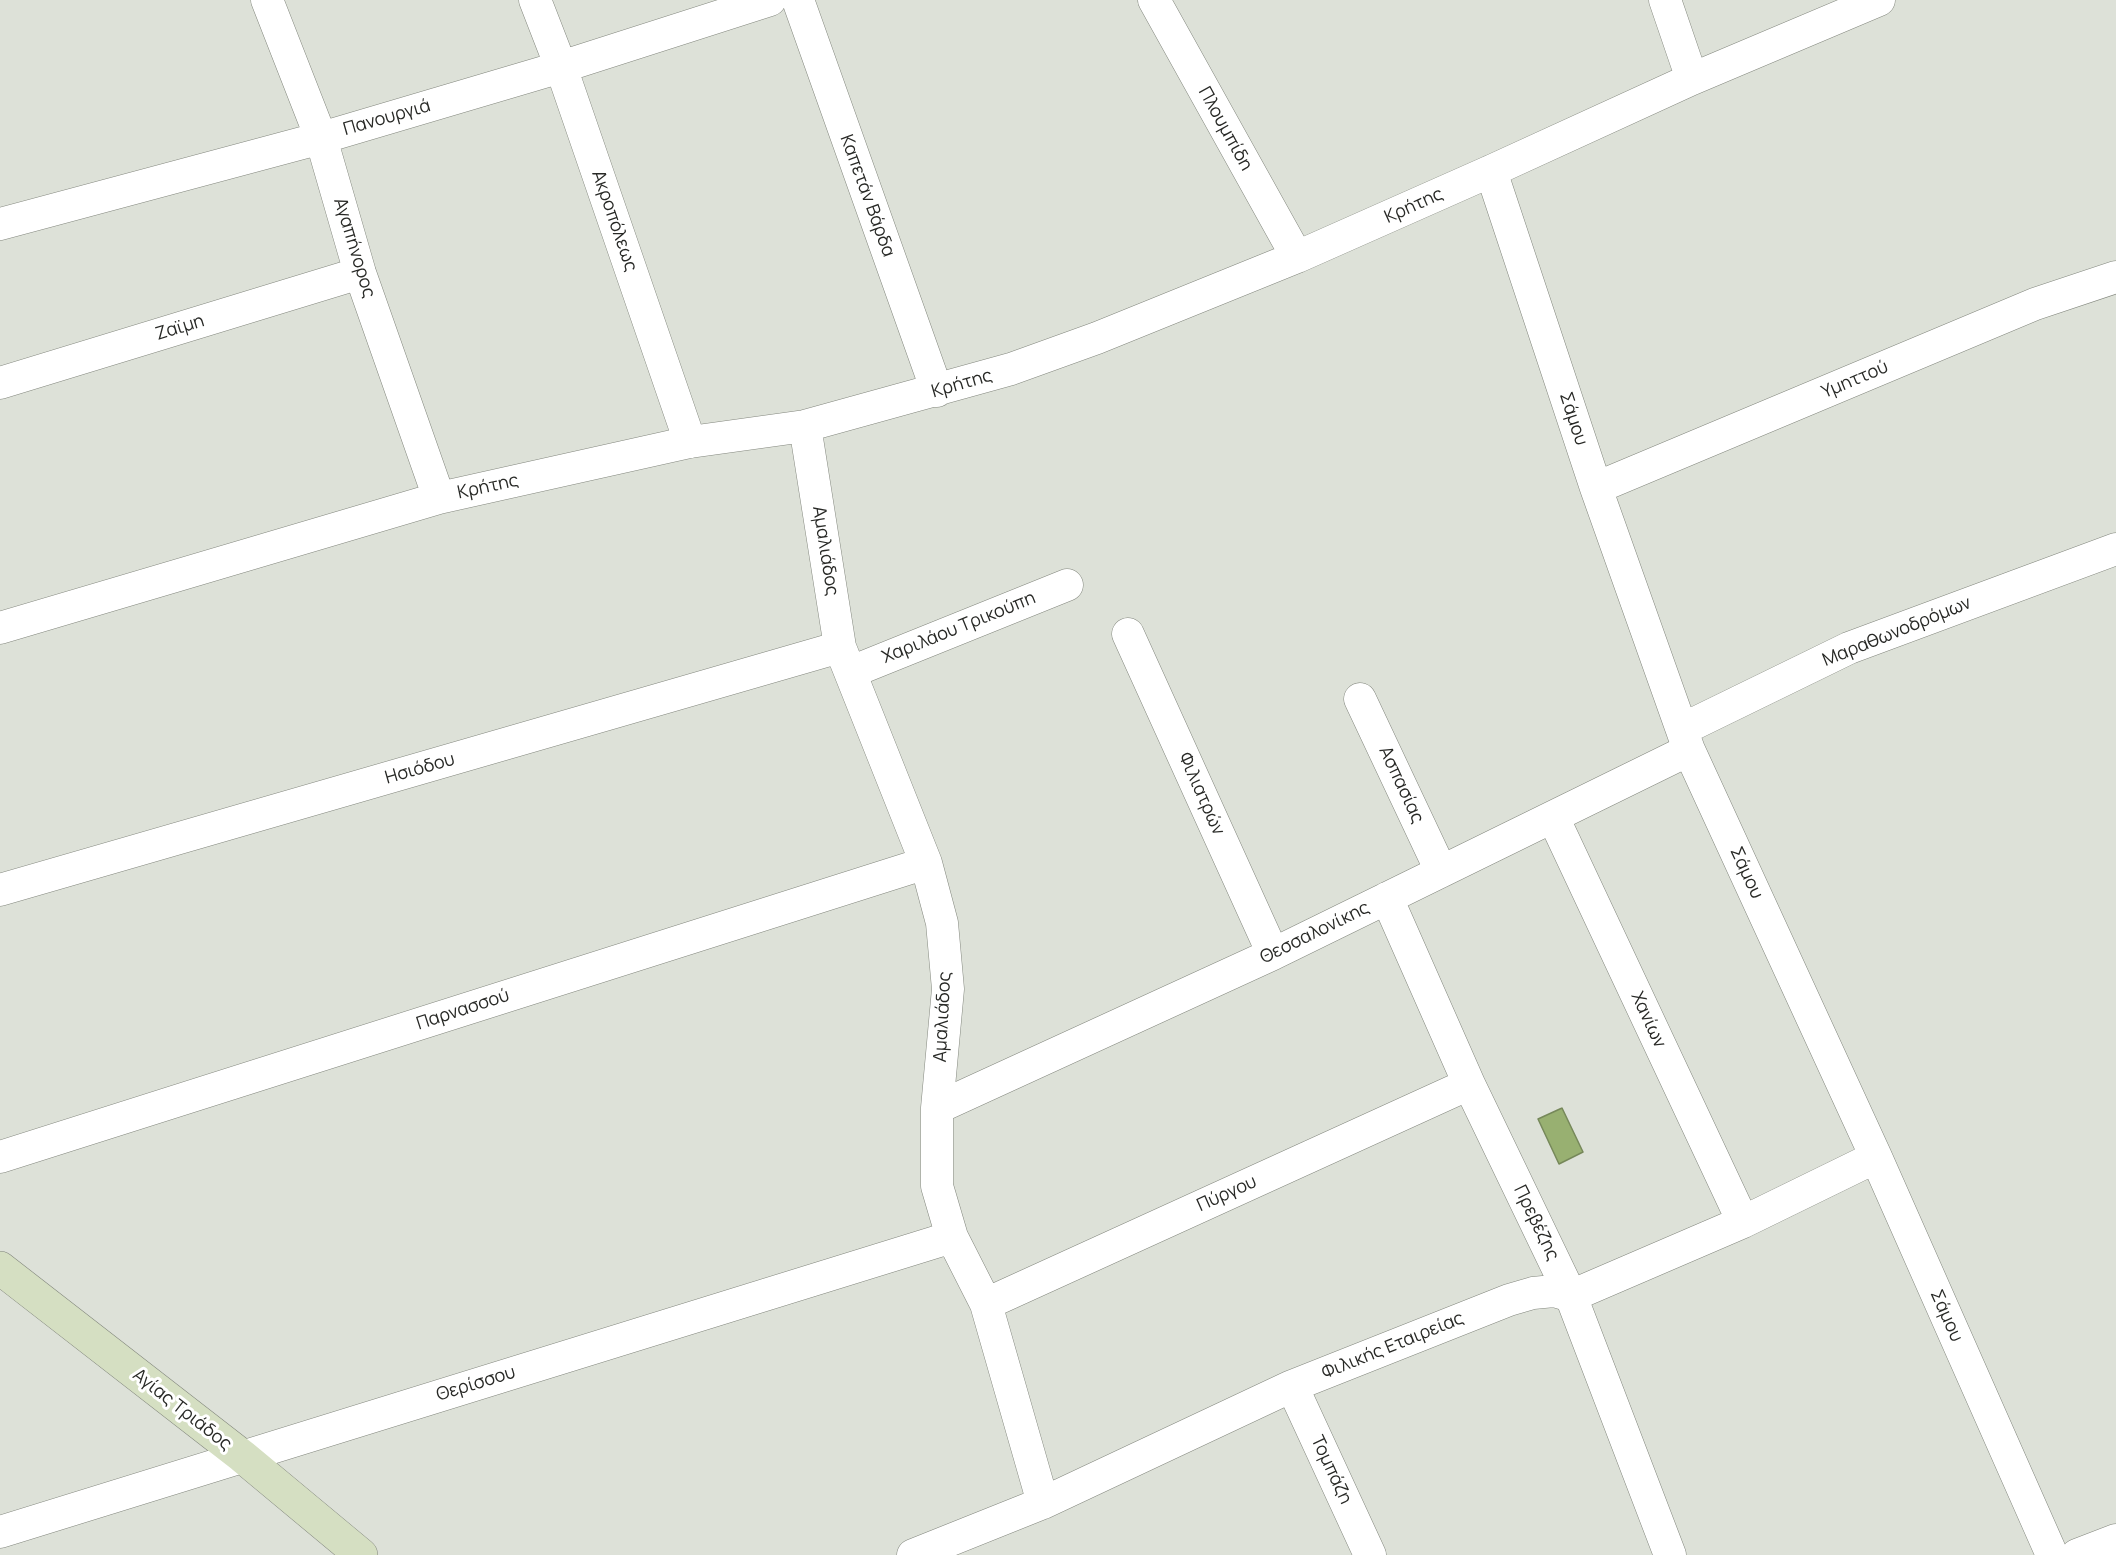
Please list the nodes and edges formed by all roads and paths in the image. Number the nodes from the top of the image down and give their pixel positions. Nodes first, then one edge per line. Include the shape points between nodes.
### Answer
1 (267, 0) edge
2 (535, 0) edge
3 (771, 0) edge
4 (798, 0) edge
5 (1154, 0) edge
6 (1665, 0) edge
7 (1879, 0) edge
8 (561, 67) junction
9 (1692, 79) junction
10 (321, 138) junction
11 (1491, 171) junction
12 (0, 224) edge
13 (1297, 257) junction
14 (360, 273) junction
15 (2116, 277) edge
16 (0, 384) edge
17 (937, 391) junction
18 (805, 426) junction
19 (690, 442) junction
20 (1596, 488) junction
21 (439, 498) junction
22 (2116, 549) edge
23 (1067, 585) dead end
24 (0, 628) edge
25 (1128, 634) dead end
26 (845, 660) junction
27 (1360, 699) dead end
28 (1686, 740) junction
29 (1553, 817) junction
30 (926, 863) junction
31 (1441, 871) junction
32 (0, 890) edge
33 (1387, 898) junction
34 (1273, 954) junction
35 (1469, 1084) junction
36 (937, 1108) junction
37 (0, 1157) edge
38 (1876, 1157) junction
39 (1743, 1222) junction
40 (952, 1236) junction
41 (0, 1268) edge
42 (1571, 1296) junction
43 (986, 1304) junction
44 (1292, 1386) junction
45 (242, 1456) junction
46 (1043, 1503) junction
47 (0, 1532) edge
48 (2116, 1540) edge
49 (361, 1555) edge
50 (914, 1555) edge
51 (1370, 1555) edge
52 (1670, 1555) edge
53 (2052, 1555) edge
54 (2077, 1555) edge

1 - 10 street, Αγαπήνορος
2 - 8 street, Ακροπόλεως
3 - 8 street, Πανουργιά
4 - 17 street, Καπετάν Βάρδα
5 - 13 street, Πλουμπίδη
6 - 9 street
7 - 9 street, Κρήτης
8 - 10 street, Πανουργιά
8 - 19 street, Ακροπόλεως
9 - 11 street, Κρήτης
10 - 12 street, Πανουργιά
10 - 14 street, Αγαπήνορος
11 - 13 street, Κρήτης
11 - 20 street, Σάμου
13 - 17 street, Κρήτης via 1097,338
14 - 16 street, Ζαϊμη
14 - 21 street, Αγαπήνορος
15 - 20 street, Υμηττού via 2035,304
17 - 18 street, Κρήτης
18 - 19 street, Κρήτης
18 - 26 street, Αμαλιάδος
19 - 21 street, Κρήτης
20 - 28 street, Σάμου
21 - 24 street, Κρήτης
22 - 28 street, Μαραθωνοδρόμων via 1849,648
23 - 26 street, Χαριλάου Τρικούπη
25 - 34 street, Φιλιατρών
26 - 30 street, Αμαλιάδος
26 - 32 street, Ησιόδου
27 - 31 street, Ασπασίας
28 - 29 street, Θεσσαλονίκης
28 - 38 street, Σάμου
29 - 31 street, Θεσσαλονίκης
29 - 39 street, Χανίων
30 - 36 street, Αμαλιάδος via 942,923 948,989
30 - 37 street, Παρνασσού
31 - 33 street, Θεσσαλονίκης
33 - 34 street, Θεσσαλονίκης
33 - 35 street, Πρεβέζης
34 - 36 street, Θεσσαλονίκης
35 - 42 street, Πρεβέζης
35 - 43 street, Πύργου
36 - 40 street, Αμαλιάδος via 937,1186
38 - 39 street
38 - 53 street, Σάμου
39 - 42 street
40 - 43 street, Αμαλιάδος
40 - 45 street, Θερίσσου
41 - 45 street, Αγίας Τριάδος
42 - 44 street, Φιλικής Εταιρείας via 1554,1291 1509,1300
42 - 52 street, Πρεβέζης
43 - 46 street, Αμαλιάδος
44 - 46 street, Φιλικής Εταιρείας
44 - 51 street, Τομπάζη
45 - 47 street, Θερίσσου
45 - 49 street, Αγίας Τριάδος
46 - 50 street, Φιλικής Εταιρείας
48 - 54 street

